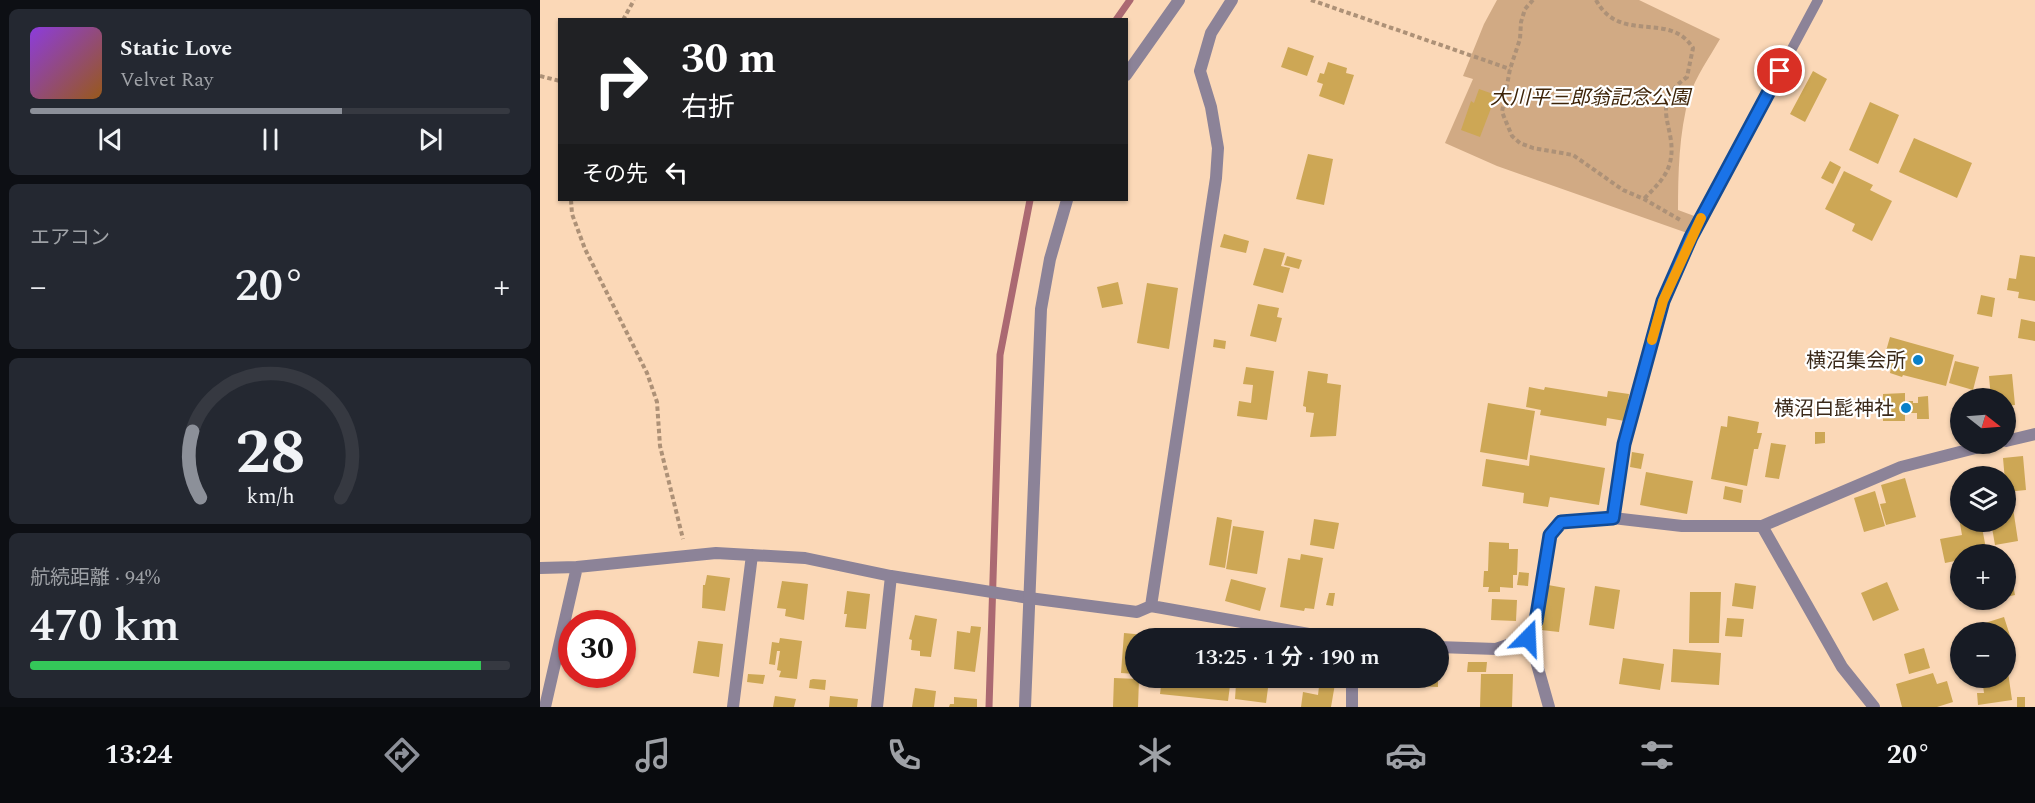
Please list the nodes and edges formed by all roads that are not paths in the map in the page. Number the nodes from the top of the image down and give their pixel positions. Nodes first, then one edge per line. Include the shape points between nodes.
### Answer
1 (1179, 0) edge
2 (1232, 0) edge
3 (1818, 0) edge
4 (1128, 72) edge
5 (1067, 201) edge
6 (2035, 434) edge
7 (2016, 439) edge
8 (1951, 454) edge
9 (1613, 518) junction
10 (1762, 526) junction
11 (752, 555) junction
12 (577, 567) junction
13 (540, 568) edge
14 (891, 576) junction
15 (1029, 598) junction
16 (1151, 606) junction
17 (1275, 628) edge
18 (1528, 638) junction
19 (1449, 647) edge
20 (1352, 688) edge
21 (545, 707) edge
22 (733, 707) edge
23 (877, 707) edge
24 (1025, 707) edge
25 (1352, 707) edge
26 (1549, 707) edge
27 (1874, 707) edge

1 - 4 street
2 - 16 street via 1211,33 1200,71 1218,148 1216,178
3 - 9 lane via 1696,228 1663,301 1624,444
5 - 15 street via 1041,309
6 - 7 street
8 - 10 street via 1900,467
9 - 10 street via 1682,526
9 - 18 street via 1561,522 1550,535 1536,621
10 - 27 street via 1842,667
11 - 12 street via 716,553
11 - 14 street via 805,558
11 - 22 street
12 - 13 street
12 - 21 street
14 - 15 street
14 - 23 street
15 - 16 street via 1137,612
15 - 24 street
16 - 17 street
18 - 19 street via 1496,649
18 - 26 street
20 - 25 street

